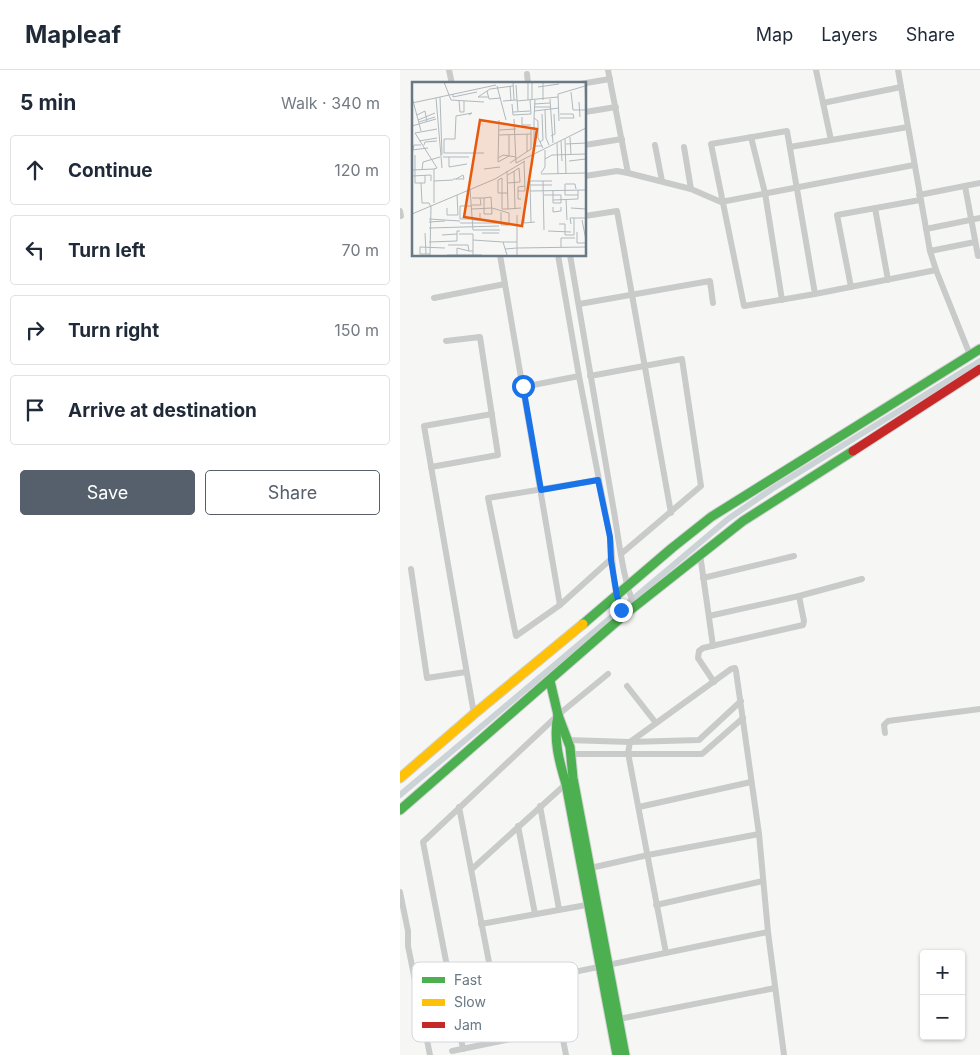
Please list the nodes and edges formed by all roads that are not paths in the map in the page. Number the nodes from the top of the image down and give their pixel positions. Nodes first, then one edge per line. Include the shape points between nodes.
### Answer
1 (608, 70) edge
2 (816, 70) edge
3 (898, 70) edge
4 (527, 74) dead end
5 (610, 79) junction
6 (528, 82) edge
7 (586, 83) edge
8 (901, 87) junction
9 (823, 103) junction
10 (616, 107) junction
11 (586, 112) edge
12 (908, 127) junction
13 (751, 137) junction
14 (622, 139) junction
15 (831, 140) junction
16 (586, 145) edge
17 (655, 145) dead end
18 (790, 147) junction
19 (684, 148) dead end
20 (914, 164) junction
21 (628, 173) junction
22 (586, 176) edge
23 (662, 181) junction
24 (980, 183) edge
25 (965, 186) junction
26 (798, 187) junction
27 (691, 190) junction
28 (765, 193) junction
29 (920, 197) junction
30 (721, 202) junction
31 (876, 208) junction
32 (586, 216) edge
33 (980, 218) edge
34 (971, 220) junction
35 (926, 228) junction
36 (976, 242) junction
37 (930, 251) junction
38 (500, 256) edge
39 (558, 256) edge
40 (570, 256) edge
41 (978, 256) dead end
42 (936, 270) junction
43 (888, 280) junction
44 (505, 284) junction
45 (851, 287) junction
46 (632, 294) junction
47 (815, 294) junction
48 (434, 298) dead end
49 (782, 300) junction
50 (713, 303) dead end
51 (579, 304) junction
52 (446, 341) dead end
53 (980, 349) edge
54 (970, 355) junction
55 (644, 366) junction
56 (980, 369) edge
57 (579, 376) junction
58 (590, 376) junction
59 (523, 386) junction
60 (492, 414) junction
61 (431, 467) junction
62 (598, 480) junction
63 (541, 490) junction
64 (671, 513) junction
65 (622, 554) junction
66 (700, 554) junction
67 (794, 556) dead end
68 (611, 560) junction
69 (410, 569) dead end
70 (703, 578) junction
71 (862, 579) dead end
72 (629, 589) junction
73 (799, 596) junction
74 (618, 598) junction
75 (635, 604) junction
76 (560, 605) junction
77 (623, 612) junction
78 (709, 616) junction
79 (713, 646) junction
80 (466, 672) junction
81 (608, 674) dead end
82 (550, 681) junction
83 (714, 682) junction
84 (627, 686) dead end
85 (740, 701) junction
86 (980, 709) edge
87 (474, 714) junction
88 (558, 715) junction
89 (743, 718) junction
90 (656, 723) junction
91 (885, 733) dead end
92 (567, 740) junction
93 (630, 742) junction
94 (628, 753) junction
95 (571, 754) junction
96 (400, 778) edge
97 (573, 778) junction
98 (751, 782) junction
99 (566, 784) junction
100 (540, 806) junction
101 (459, 807) junction
102 (639, 807) junction
103 (400, 810) edge
104 (518, 826) junction
105 (759, 834) junction
106 (647, 856) junction
107 (472, 869) junction
108 (586, 870) junction
109 (763, 881) junction
110 (400, 892) edge
111 (592, 904) junction
112 (656, 905) junction
113 (559, 909) junction
114 (535, 914) junction
115 (481, 924) junction
116 (768, 932) junction
117 (666, 953) junction
118 (447, 962) edge
119 (489, 962) edge
120 (604, 965) junction
121 (412, 966) edge
122 (578, 972) edge
123 (775, 988) junction
124 (614, 1019) junction
125 (427, 1042) edge
126 (462, 1042) edge
127 (497, 1042) edge
128 (563, 1042) edge
129 (463, 1049) junction
130 (452, 1051) dead end
131 (430, 1055) edge
132 (566, 1055) edge
133 (617, 1055) edge
134 (626, 1055) edge
135 (784, 1055) edge

1 - 5 street
2 - 9 street
3 - 8 street
4 - 6 street
5 - 7 street
5 - 10 street
8 - 9 street
8 - 12 street
9 - 15 street
10 - 11 street
10 - 14 street
12 - 15 street
12 - 20 street
13 - 18 street via 787,131
13 - 28 street
13 - 30 street via 711,144
14 - 16 street
14 - 21 street
15 - 18 street
17 - 23 street
18 - 26 street
19 - 27 street
20 - 26 street
20 - 29 street
21 - 22 street via 617,171
21 - 23 street
23 - 27 street
24 - 25 street
25 - 29 street
25 - 34 street
26 - 28 street
26 - 47 street
27 - 30 street
28 - 30 street
28 - 49 street
29 - 31 street
29 - 35 street
30 - 49 street via 744,306
31 - 43 street
31 - 45 street via 837,215
32 - 46 street via 617,211
33 - 34 street
34 - 35 street
34 - 36 street
35 - 37 street
36 - 37 street
36 - 41 street
37 - 42 street
38 - 44 street
39 - 57 street
40 - 51 street
42 - 43 street
42 - 54 street
43 - 45 street
44 - 48 street
44 - 59 street
45 - 47 street
46 - 50 street via 710,281
46 - 51 street
46 - 55 street
47 - 49 street
51 - 58 street
52 - 60 street via 480,337
53 - 54 street
54 - 72 street via 711,517
55 - 58 street
55 - 64 street
55 - 64 street via 682,359 701,486
56 - 66 street via 743,521
57 - 59 street
57 - 62 street
58 - 65 street
59 - 63 street
60 - 61 street via 498,455
60 - 61 street via 424,426
61 - 80 street
62 - 63 street
62 - 68 street via 610,537
63 - 76 street
63 - 76 street via 488,498 516,636
64 - 65 street
65 - 72 street
66 - 70 street
66 - 75 street
67 - 70 street
68 - 74 street
68 - 76 street
69 - 80 street via 427,678
70 - 78 street
71 - 73 street
72 - 74 street
72 - 75 street
73 - 78 street
73 - 79 street via 802,625
74 - 77 street
74 - 87 street
75 - 77 street
77 - 82 street
78 - 79 street
79 - 83 street via 699,651 698,658
80 - 87 street
81 - 88 street
82 - 88 street
82 - 103 street
83 - 85 street via 735,668
83 - 90 street
84 - 90 street
85 - 89 street
85 - 93 street via 699,740
86 - 91 street via 888,721 884,725
87 - 96 street
88 - 92 street
88 - 99 street via 556,750
88 - 101 street
89 - 94 street via 702,754
89 - 98 street
90 - 93 street
92 - 93 street
92 - 95 street
93 - 94 street
94 - 95 street
94 - 102 street
95 - 97 street
97 - 99 street
97 - 108 street
98 - 102 street
98 - 105 street
99 - 100 street
99 - 108 street
100 - 104 street
100 - 113 street
101 - 107 street
101 - 118 street via 423,842
102 - 106 street
104 - 107 street
104 - 114 street
105 - 106 street
105 - 109 street
106 - 108 street
106 - 112 street
107 - 115 street
108 - 111 street
109 - 112 street
109 - 116 street
110 - 121 street
111 - 113 street
111 - 120 street
112 - 117 street
113 - 114 street
114 - 115 street
115 - 119 street
116 - 117 street
116 - 123 street
117 - 120 street
120 - 122 street
120 - 124 street
123 - 124 street
123 - 135 street
124 - 133 street
124 - 134 street
125 - 131 street
126 - 129 street
127 - 129 street
128 - 132 street
129 - 130 street

